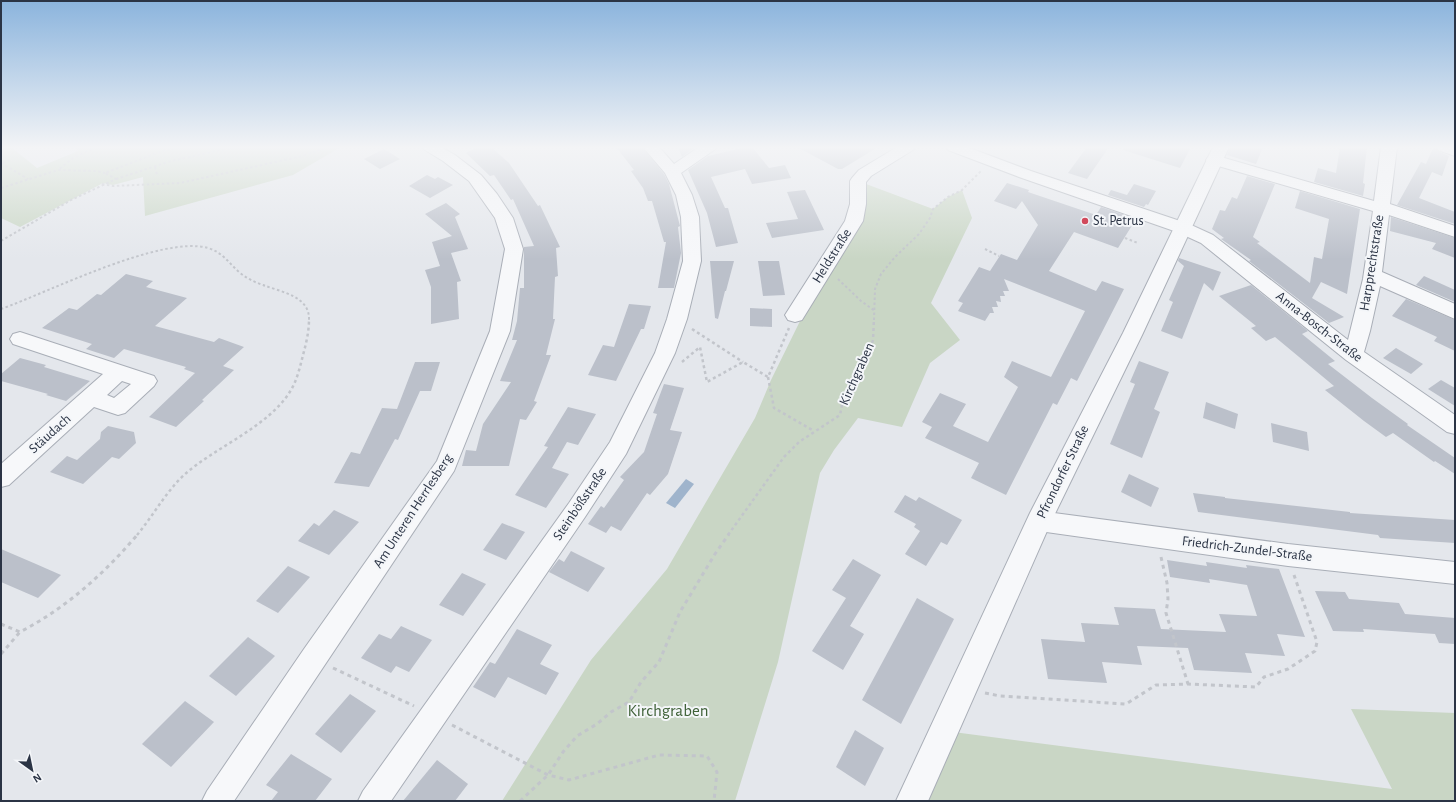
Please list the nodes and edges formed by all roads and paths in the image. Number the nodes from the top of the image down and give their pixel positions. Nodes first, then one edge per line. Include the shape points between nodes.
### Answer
1 (12, 184) edge
2 (102, 184) edge
3 (104, 184) edge
4 (148, 184) edge
5 (480, 184) edge
6 (678, 184) edge
7 (858, 184) edge
8 (969, 184) edge
9 (1055, 184) edge
10 (1203, 184) edge
11 (1311, 184) edge
12 (1383, 184) edge
13 (1, 188) edge
14 (1380, 207) junction
15 (1183, 228) junction
16 (1455, 232) edge
17 (1125, 238) dead end
18 (1, 241) edge
19 (1138, 243) dead end
20 (985, 250) dead end
21 (999, 256) dead end
22 (1372, 275) junction
23 (836, 278) dead end
24 (1, 309) edge
25 (875, 311) junction
26 (1455, 312) edge
27 (795, 315) joint
28 (677, 319) junction
29 (20, 339) dead end
30 (1354, 355) junction
31 (743, 362) junction
32 (677, 366) dead end
33 (119, 372) junction
34 (768, 377) junction
35 (90, 398) junction
36 (1455, 426) edge
37 (814, 431) junction
38 (4, 472) edge
39 (1039, 521) junction
40 (1161, 559) dead end
41 (1455, 573) edge
42 (1294, 575) dead end
43 (1, 624) edge
44 (20, 632) junction
45 (1, 654) edge
46 (313, 658) junction
47 (1188, 684) junction
48 (964, 686) junction
49 (434, 715) junction
50 (548, 775) junction
51 (217, 801) edge
52 (373, 801) edge
53 (520, 801) edge
54 (714, 801) edge
55 (912, 801) edge

1 - 13 path
2 - 18 path
3 - 4 path
5 - 46 street, Am Unteren Herrlesberg via 504,218 514,249 500,331 446,465
6 - 28 street, Steinbößstraße via 690,217 692,261
7 - 27 street, Heldstraße via 858,204 854,221
8 - 25 path, Kirchgraben via 936,206 919,234 890,262 877,282
9 - 15 street, Anna-Bosch-Straße
10 - 15 street, Pfrondorfer Straße
11 - 14 street
12 - 14 street, Harpprechtstraße
14 - 16 street
14 - 22 street, Harpprechtstraße
15 - 30 street, Anna-Bosch-Straße via 1212,242
15 - 39 street, Pfrondorfer Straße
17 - 19 path
20 - 21 path
22 - 26 street
22 - 30 street, Harpprechtstraße
23 - 25 path
24 - 44 path via 136,257 190,246 215,250 248,278 301,301 308,309 310,321 302,362 292,389 279,404 250,430 188,472 174,486 145,526 70,602 39,624
25 - 37 path, Kirchgraben via 873,340 863,367 844,400 840,415
27 - 34 path
28 - 31 path
28 - 49 street, Steinbößstraße via 665,353 618,448
29 - 33 street
30 - 36 street, Anna-Bosch-Straße
31 - 32 path via 707,382 700,347
31 - 34 path
33 - 35 street, Stäudach
33 - 35 street via 147,381 118,407
34 - 37 path via 774,408
35 - 38 street, Stäudach
37 - 50 path, Kirchgraben via 784,457 715,554 680,612 659,662 641,682 629,702 577,736
39 - 41 street, Friedrich-Zundel-Straße via 1288,555
39 - 48 street, Pfrondorfer Straße
40 - 47 path via 1167,583 1166,613
42 - 47 path, Friedrich-Zundel-Straße via 1317,642 1315,651 1288,669 1264,677 1256,687
43 - 44 path
44 - 45 path
46 - 49 path
46 - 51 street, Am Unteren Herrlesberg
47 - 48 path, Friedrich-Zundel-Straße via 1156,685 1126,704 989,695
48 - 55 street, Pfrondorfer Straße
49 - 50 path
49 - 52 street, Steinbößstraße
50 - 53 path, Kirchgraben
50 - 54 path via 569,780 659,755 707,756 717,772

